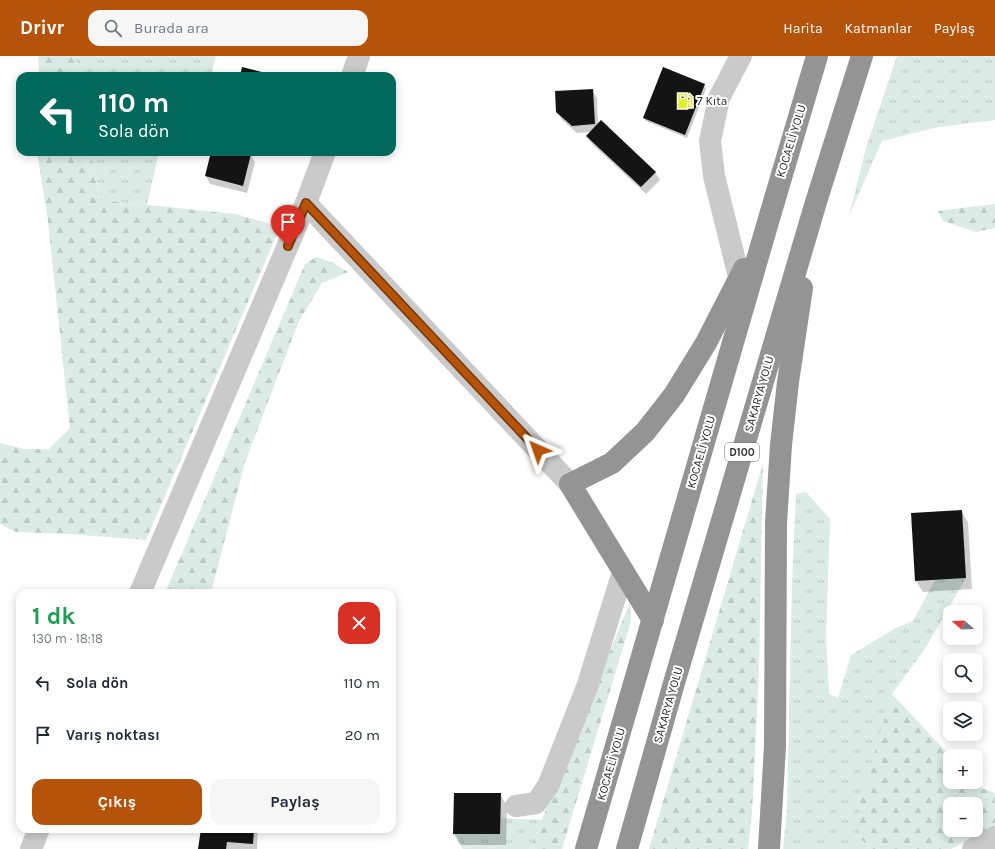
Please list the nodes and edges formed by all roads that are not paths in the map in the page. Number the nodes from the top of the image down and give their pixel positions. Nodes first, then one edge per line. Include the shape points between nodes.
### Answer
1 (359, 56) edge
2 (741, 56) edge
3 (817, 56) edge
4 (862, 56) edge
5 (353, 72) edge
6 (324, 156) edge
7 (816, 202) junction
8 (306, 203) junction
9 (768, 222) junction
10 (739, 277) junction
11 (570, 484) junction
12 (623, 572) junction
13 (142, 589) edge
14 (653, 620) junction
15 (516, 806) dead end
16 (37, 833) edge
17 (995, 837) edge
18 (30, 849) edge
19 (586, 849) edge
20 (627, 849) edge
21 (769, 849) edge
22 (973, 849) edge

1 - 5 street
2 - 10 street via 719,98 710,141 714,176
3 - 9 highway, KOCAELİ YOLU
4 - 7 highway, SAKARYA YOLU / D100
6 - 8 street
7 - 20 highway, SAKARYA YOLU / D100
7 - 21 highway via 788,382 781,452 776,523 775,746
8 - 11 street
8 - 13 street
9 - 10 highway
9 - 14 highway, KOCAELİ YOLU
10 - 11 highway via 706,343 674,395 645,432 612,463
11 - 12 highway
12 - 14 highway
12 - 15 street via 587,687 548,786 536,803
14 - 19 highway, KOCAELİ YOLU
16 - 18 street
17 - 22 street

